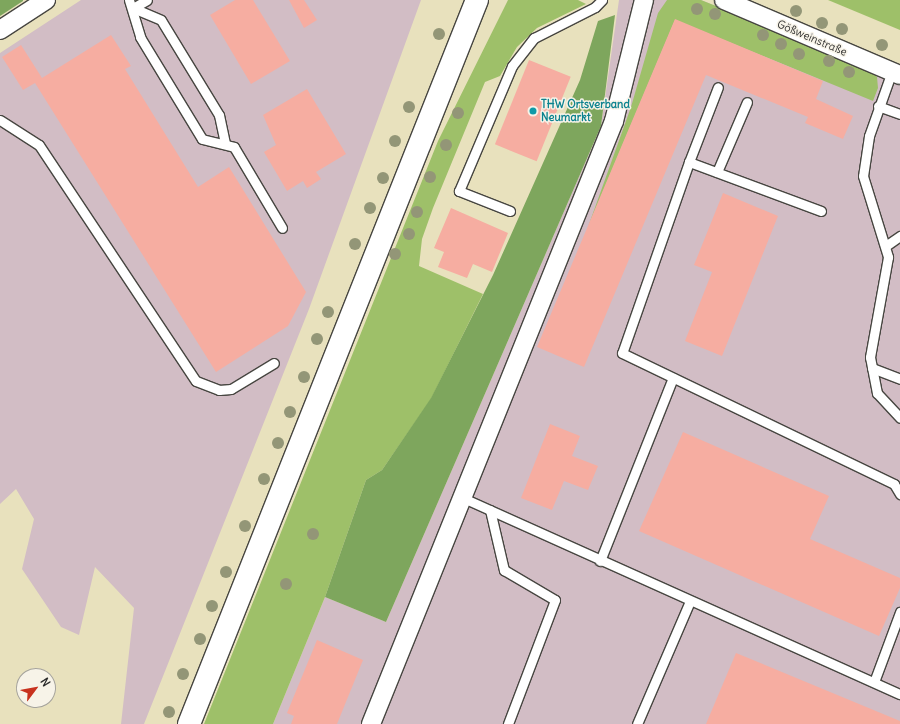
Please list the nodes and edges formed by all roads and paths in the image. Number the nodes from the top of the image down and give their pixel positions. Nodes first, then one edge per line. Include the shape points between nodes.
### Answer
1 (46, 0) edge
2 (147, 0) edge
3 (477, 0) edge
4 (490, 0) edge
5 (602, 0) edge
6 (644, 0) edge
7 (724, 0) edge
8 (131, 4) edge
9 (466, 29) junction
10 (0, 30) edge
11 (896, 73) edge
12 (718, 87) dead end
13 (747, 102) dead end
14 (878, 106) junction
15 (900, 114) edge
16 (0, 120) edge
17 (225, 143) junction
18 (689, 162) junction
19 (717, 172) junction
20 (510, 211) dead end
21 (821, 211) dead end
22 (282, 228) dead end
23 (900, 236) edge
24 (887, 245) junction
25 (274, 363) dead end
26 (872, 368) junction
27 (673, 378) junction
28 (900, 379) edge
29 (900, 418) edge
30 (900, 494) edge
31 (461, 497) junction
32 (490, 510) junction
33 (600, 561) junction
34 (690, 601) junction
35 (900, 612) edge
36 (874, 682) junction
37 (900, 694) edge
38 (189, 724) edge
39 (371, 724) edge
40 (508, 724) edge
41 (637, 724) edge

1 - 10 street
2 - 8 lane
3 - 9 main road
4 - 9 main road
5 - 20 lane via 596,8 534,38 512,66 459,191
6 - 31 street via 614,121
7 - 11 street, Gößweinstraße
8 - 17 lane via 161,20 219,115
8 - 17 lane via 140,37 202,139
9 - 38 main road
11 - 14 lane
12 - 18 lane
13 - 19 lane
14 - 15 lane
14 - 24 lane via 869,136 863,176
16 - 25 lane via 39,145 196,381 220,390 231,389
17 - 22 lane via 234,147
18 - 19 lane
18 - 27 lane via 622,353
19 - 21 lane
23 - 24 lane
24 - 26 lane via 886,278 870,357
26 - 28 lane
26 - 29 lane via 877,393
27 - 30 lane via 894,484
27 - 33 lane
31 - 32 lane
31 - 39 street
32 - 33 lane
32 - 40 lane via 504,570 555,600
33 - 34 lane
34 - 36 lane
34 - 41 lane
35 - 36 lane
36 - 37 lane

